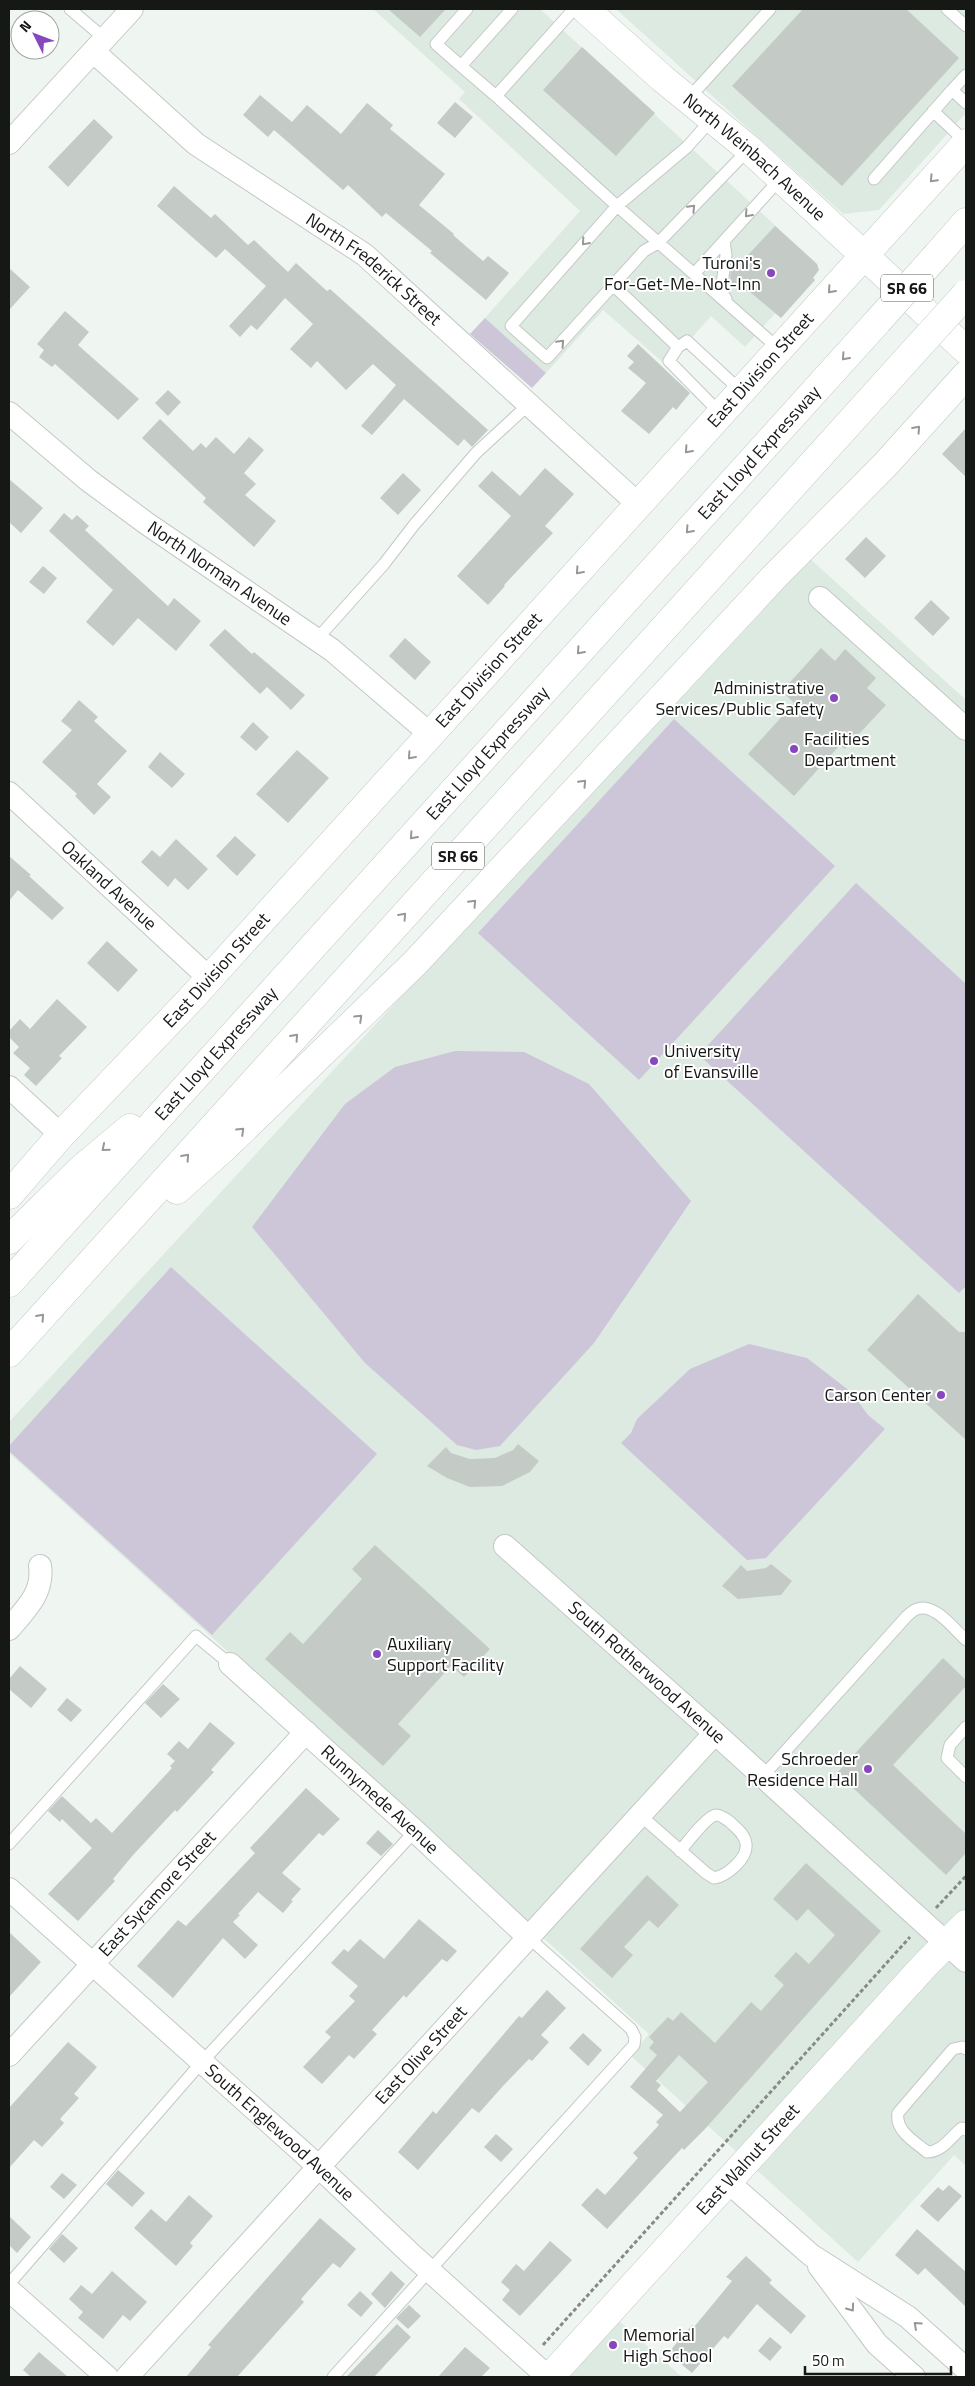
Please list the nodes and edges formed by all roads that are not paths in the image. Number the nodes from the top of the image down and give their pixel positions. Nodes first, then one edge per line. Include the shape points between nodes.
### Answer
1 (70, 9) edge
2 (132, 9) edge
3 (467, 9) edge
4 (512, 9) edge
5 (574, 9) edge
6 (586, 9) edge
7 (770, 9) edge
8 (947, 9) edge
9 (966, 26) edge
10 (99, 45) junction
11 (461, 66) junction
12 (966, 75) edge
13 (952, 90) junction
14 (496, 96) junction
15 (688, 99) junction
16 (966, 103) edge
17 (933, 112) junction
18 (711, 120) junction
19 (9, 143) edge
20 (966, 143) edge
21 (749, 149) junction
22 (781, 178) junction
23 (874, 179) dead end
24 (617, 206) junction
25 (966, 222) edge
26 (724, 241) junction
27 (658, 243) junction
28 (864, 254) junction
29 (694, 274) junction
30 (613, 285) junction
31 (966, 294) edge
32 (729, 304) junction
33 (678, 347) junction
34 (779, 348) junction
35 (966, 350) edge
36 (966, 375) edge
37 (741, 390) junction
38 (528, 405) junction
39 (9, 413) edge
40 (721, 414) junction
41 (639, 505) junction
42 (820, 598) dead end
43 (317, 638) junction
44 (966, 729) edge
45 (430, 734) junction
46 (9, 793) edge
47 (209, 978) junction
48 (210, 1061) junction
49 (9, 1087) edge
50 (61, 1135) junction
51 (9, 1195) edge
52 (9, 1240) edge
53 (9, 1283) edge
54 (63, 1293) junction
55 (9, 1353) edge
56 (505, 1546) dead end
57 (40, 1566) dead end
58 (9, 1629) edge
59 (966, 1640) edge
60 (230, 1664) joint
61 (966, 1727) edge
62 (306, 1732) junction
63 (715, 1732) junction
64 (763, 1776) junction
65 (966, 1777) edge
66 (640, 1815) junction
67 (415, 1831) junction
68 (9, 1844) edge
69 (680, 1851) junction
70 (9, 1889) edge
71 (966, 1913) edge
72 (966, 1924) edge
73 (528, 1937) junction
74 (945, 1943) junction
75 (966, 1962) edge
76 (92, 1965) junction
77 (966, 2050) edge
78 (9, 2055) edge
79 (201, 2063) junction
80 (966, 2130) edge
81 (320, 2167) junction
82 (728, 2182) junction
83 (812, 2255) junction
84 (431, 2272) junction
85 (9, 2284) edge
86 (9, 2290) edge
87 (966, 2369) edge
88 (107, 2377) edge
89 (127, 2377) edge
90 (333, 2377) edge
91 (549, 2377) edge
92 (914, 2377) edge

1 - 10 lane
2 - 10 street
3 - 11 lane via 436,44
4 - 11 lane
5 - 14 lane
6 - 15 main road, North Weinbach Avenue
7 - 15 lane
8 - 9 lane
10 - 19 street
10 - 38 street, North Frederick Street via 196,144 365,255
11 - 14 lane
12 - 13 lane
13 - 16 lane
13 - 17 lane
14 - 24 lane
15 - 18 main road, North Weinbach Avenue
17 - 20 lane
17 - 23 lane
18 - 21 main road, North Weinbach Avenue
18 - 24 lane via 688,147
20 -> 28 main road, East Division Street
21 - 22 main road, North Weinbach Avenue
27 -> 21 lane
22 -> 26 lane
22 - 28 main road, North Weinbach Avenue
24 - 27 lane
24 -> 30 lane via 511,326 547,358
25 -> 48 main road, East Lloyd Expressway / SR 66, bridge
26 - 29 lane
26 - 32 lane via 726,255 721,291
27 - 29 lane
27 - 30 lane via 644,251
28 -> 34 main road, East Division Street
28 - 35 main road, North Weinbach Avenue
29 - 32 lane
30 - 33 lane
54 -> 31 main road, SR 66, bridge
32 - 34 lane
33 - 37 lane via 687,342
33 - 40 lane via 669,360
34 - 37 main road, East Division Street
54 -> 36 main road via 227,1145 415,963
37 - 40 main road, East Division Street
38 - 41 street, North Frederick Street
38 - 43 lane via 476,453 384,564
39 - 43 street, North Norman Avenue via 88,480 146,523
40 -> 41 main road, East Division Street
41 -> 45 main road, East Division Street
42 - 44 street
43 - 45 street, North Norman Avenue
45 -> 47 main road, East Division Street
46 - 47 street, Oakland Avenue
47 - 50 main road, East Division Street
48 -> 52 main road via 81,1169
48 - 53 main road, East Lloyd Expressway / SR 66
49 - 50 street
50 - 51 main road, East Division Street
55 -> 54 main road, SR 66
56 - 63 street, South Rotherwood Avenue
57 - 58 street via 39,1589 31,1604
59 - 64 lane via 934,1612 916,1609
60 - 62 street, Runnymede Avenue
60 - 68 lane via 196,1636
61 - 65 lane via 950,1745 948,1758
62 - 67 street, Runnymede Avenue
62 - 76 street, East Sycamore Street
63 - 64 street, South Rotherwood Avenue
63 - 66 street, East Olive Street
64 - 74 street, South Rotherwood Avenue
66 - 69 lane
66 - 73 street, East Olive Street
67 - 73 street, Runnymede Avenue
67 - 79 lane
69 - 69 lane via 714,1878 727,1873 745,1853 746,1845 740,1832 716,1815
70 - 76 street, South Englewood Avenue
71 - 74 main road, East Walnut Street
72 - 74 main road, East Walnut Street
73 - 81 street, East Olive Street
73 - 84 lane via 631,2029 634,2045
74 - 75 street, South Rotherwood Avenue
74 - 82 main road, East Walnut Street
76 - 78 street, East Sycamore Street
76 - 79 street, South Englewood Avenue
77 - 80 lane via 962,2047 953,2049 898,2113 897,2121 900,2129 927,2152 941,2148 962,2128
79 - 81 street, South Englewood Avenue
79 - 85 lane
81 - 84 street, South Englewood Avenue
81 - 89 street, East Olive Street
82 - 83 street
82 - 91 main road, East Walnut Street
87 -> 83 street via 908,2317
83 -> 92 street via 877,2344
84 - 90 lane
84 - 91 street, South Englewood Avenue
86 - 88 street

